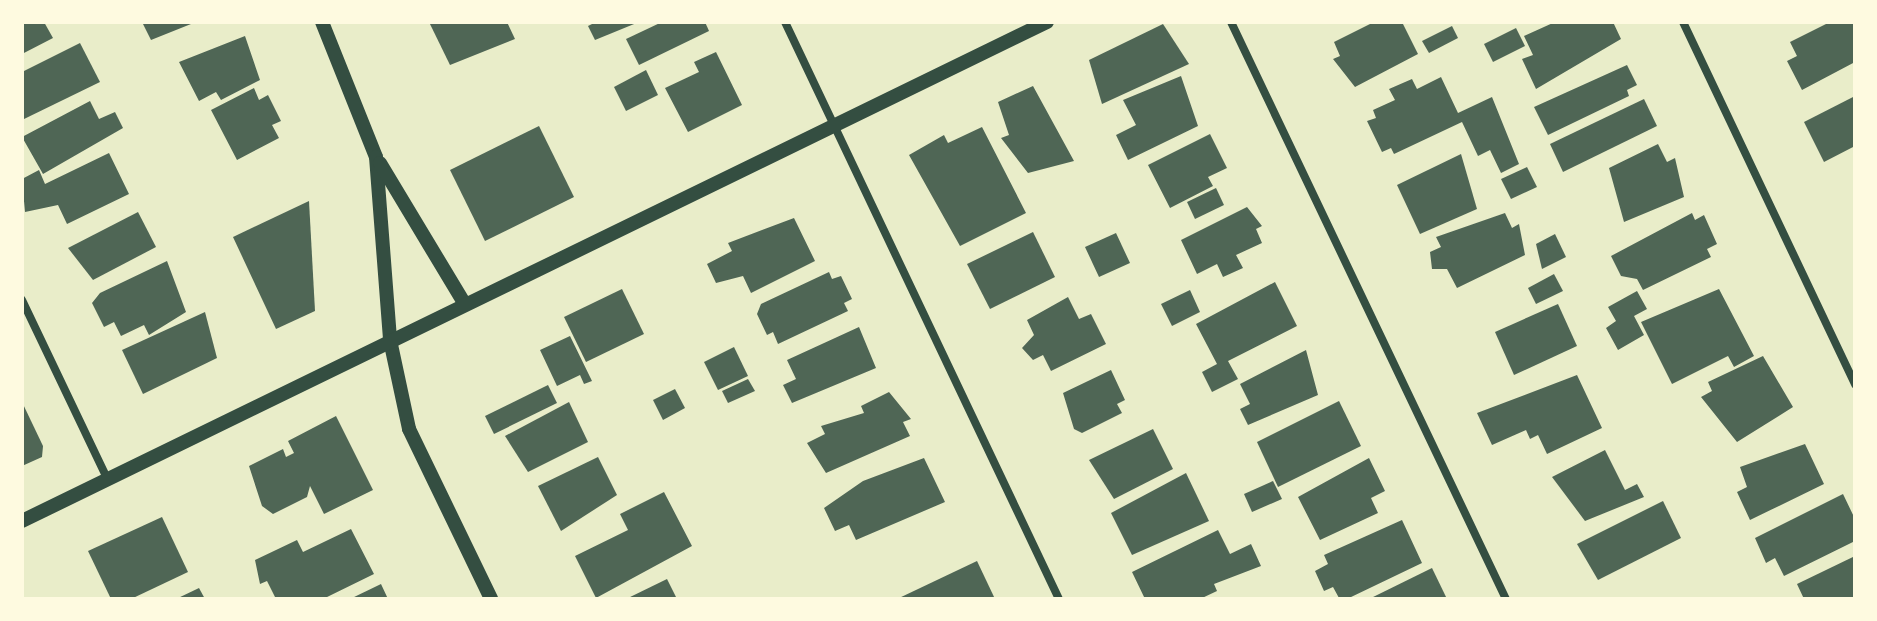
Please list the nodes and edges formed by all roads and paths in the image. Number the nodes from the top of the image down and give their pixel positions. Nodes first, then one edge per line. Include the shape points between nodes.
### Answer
1 (322, 22) edge
2 (785, 22) edge
3 (1047, 22) edge
4 (1231, 22) edge
5 (1683, 22) edge
6 (836, 126) junction
7 (376, 157) junction
8 (22, 300) edge
9 (464, 303) junction
10 (390, 340) junction
11 (1855, 385) edge
12 (107, 478) junction
13 (22, 521) edge
14 (491, 599) edge
15 (1059, 599) edge
16 (1506, 599) edge

1 - 7 street
2 - 6 street
3 - 6 street
4 - 16 street
5 - 11 street
6 - 9 street
6 - 15 street
7 - 9 street
7 - 10 street
8 - 12 street
9 - 10 street
10 - 12 street
10 - 14 street via 409,429
12 - 13 street

